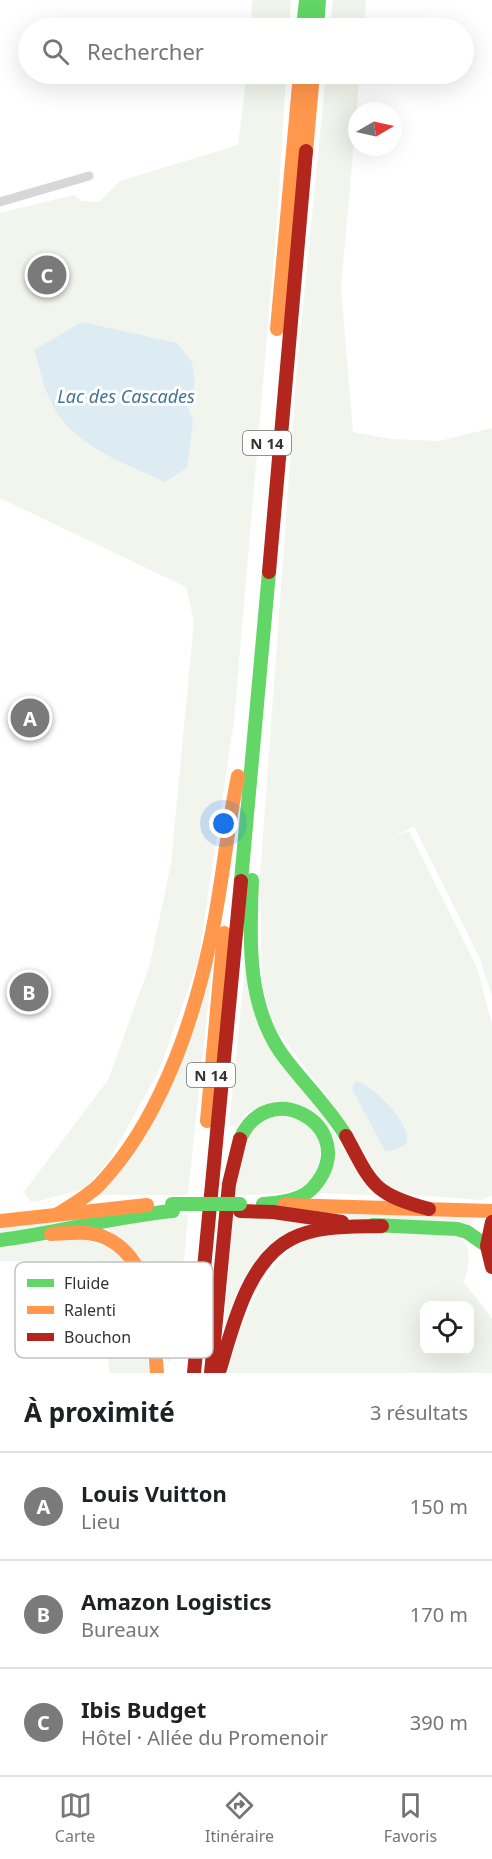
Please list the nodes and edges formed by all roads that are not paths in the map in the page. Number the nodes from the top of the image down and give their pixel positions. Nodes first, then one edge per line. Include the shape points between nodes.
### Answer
1 (306, 0) edge
2 (319, 0) edge
3 (304, 18) edge
4 (318, 18) edge
5 (299, 84) edge
6 (312, 84) edge
7 (89, 176) dead end
8 (0, 202) edge
9 (238, 776) junction
10 (249, 785) junction
11 (263, 1204) junction
12 (172, 1208) junction
13 (240, 1208) junction
14 (429, 1209) junction
15 (492, 1211) edge
16 (58, 1214) junction
17 (0, 1221) edge
18 (492, 1222) edge
19 (382, 1226) junction
20 (51, 1234) junction
21 (0, 1240) edge
22 (487, 1246) junction
23 (133, 1262) edge
24 (193, 1262) edge
25 (204, 1262) edge
26 (492, 1267) edge
27 (213, 1353) edge
28 (155, 1358) edge
29 (184, 1358) edge
30 (195, 1358) edge
31 (212, 1358) edge
32 (157, 1373) edge
33 (183, 1373) edge
34 (194, 1373) edge
35 (211, 1373) edge
36 (219, 1373) edge

1 - 3 main road
2 - 4 main road
5 - 9 main road, N 14
6 - 10 main road, N 14
7 - 8 street
9 - 16 main road via 208,947 177,1046 150,1108 126,1150 97,1187
9 - 24 main road, N 14
10 - 14 main road via 253,826 253,965 258,1002 268,1031 281,1054 336,1119 375,1188 390,1198
10 - 25 main road, N 14
11 - 13 main road
11 - 14 main road
11 - 27 main road via 301,1197 325,1172 328,1150 323,1133 299,1111 280,1108 263,1113 249,1124 238,1143 230,1181
12 - 13 main road
12 - 16 main road
12 - 20 main road
13 - 19 main road
14 - 15 main road
16 - 17 main road
18 - 22 main road
19 - 22 main road via 457,1229
19 - 36 main road via 309,1233 282,1244 268,1259 243,1303
20 - 21 main road
20 - 23 main road via 96,1235 112,1241
22 - 26 main road
28 - 32 main road
29 - 33 main road, N 14
30 - 34 main road, N 14
31 - 35 main road

